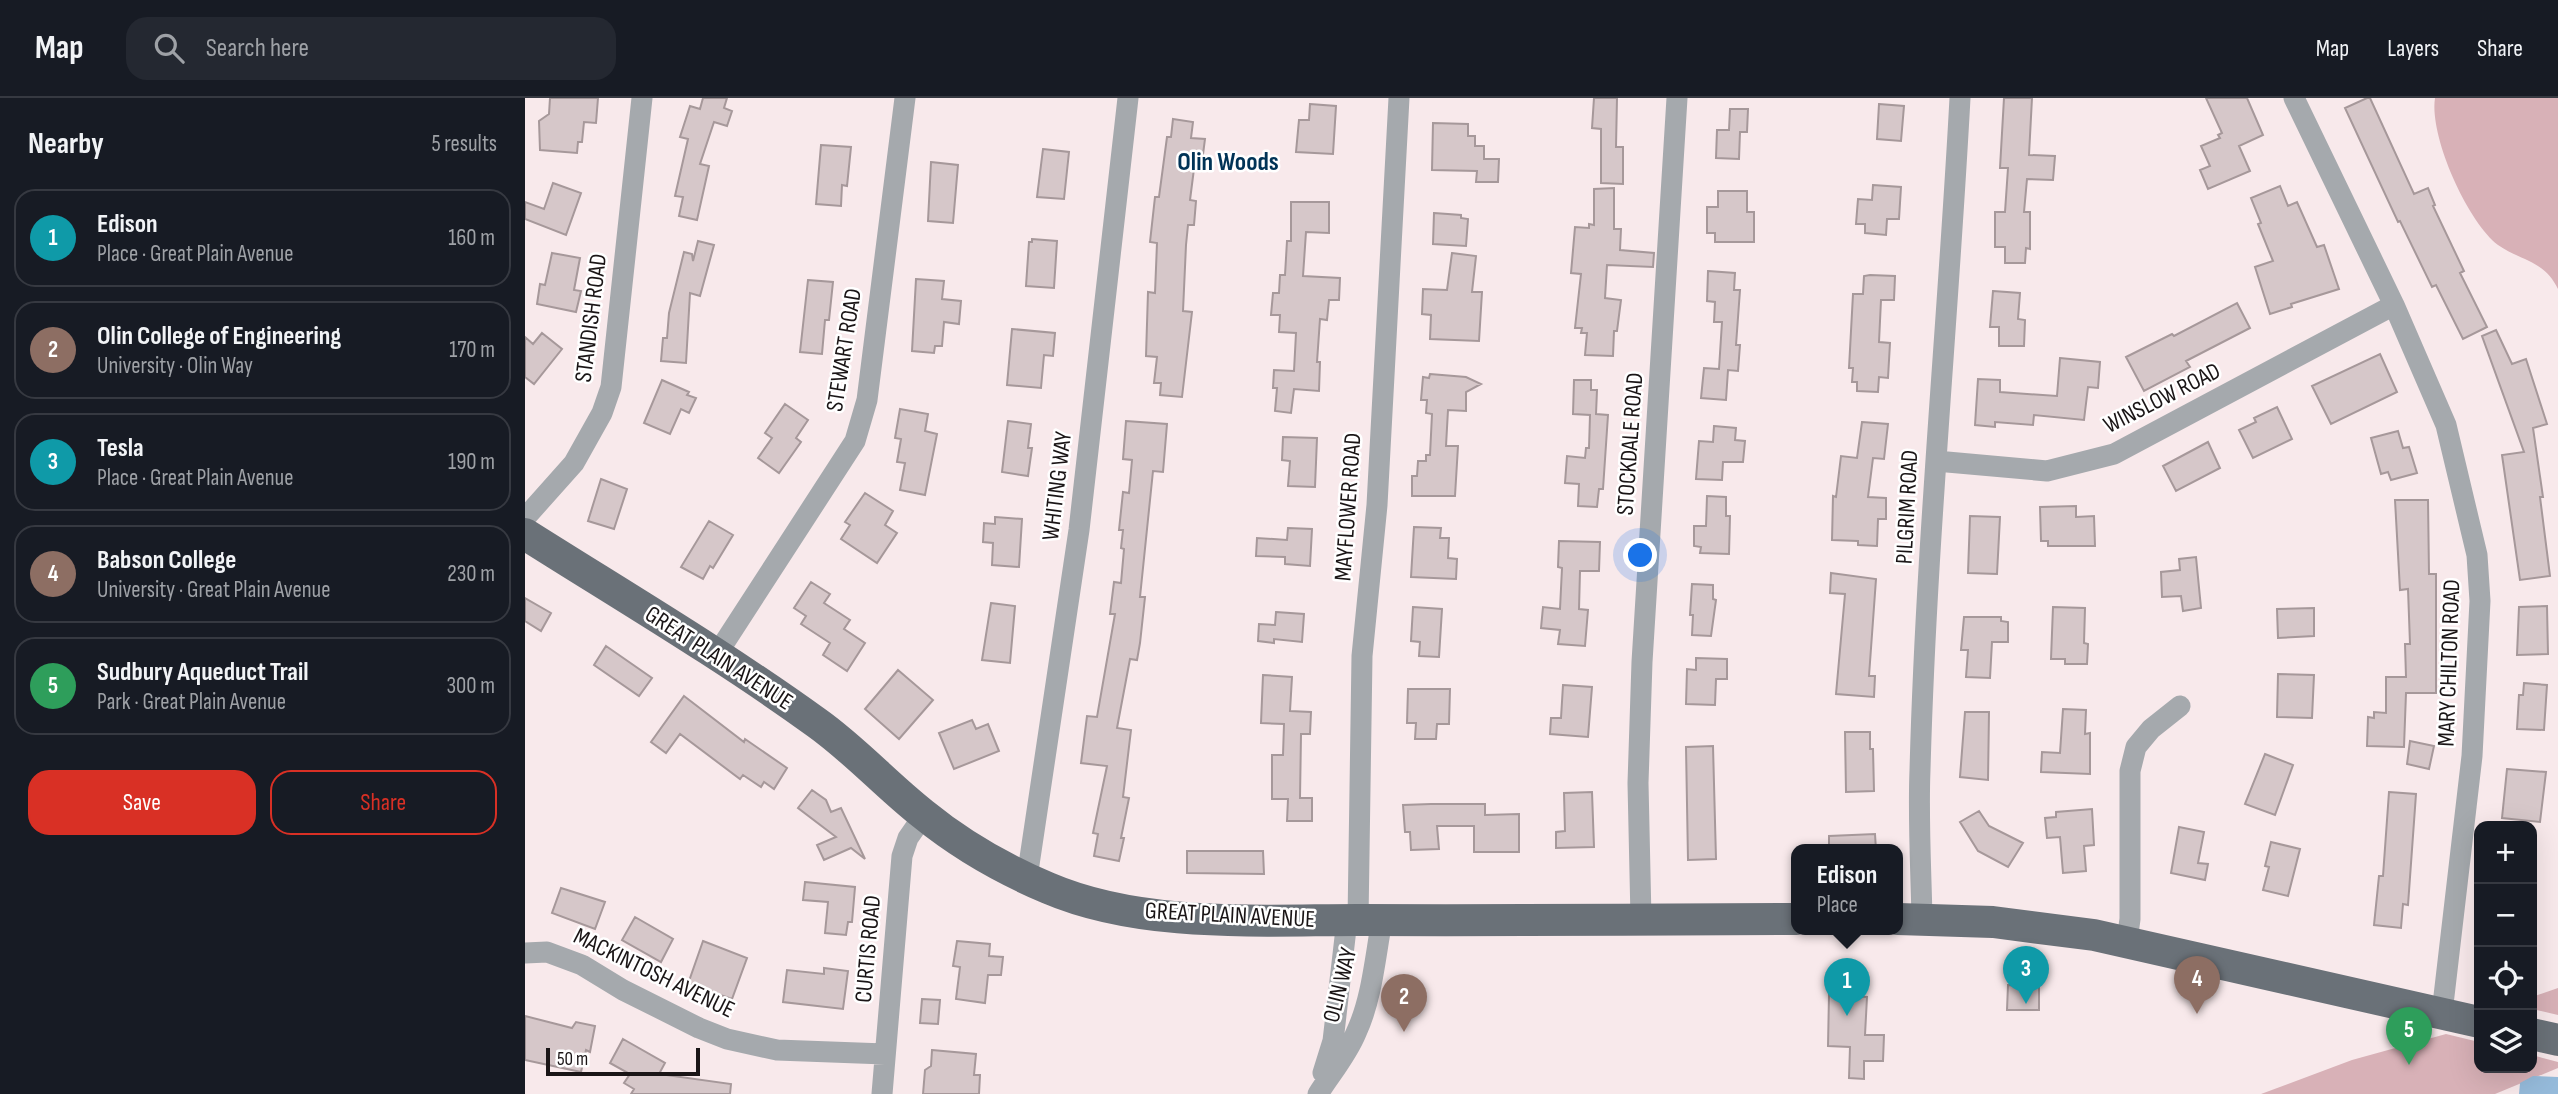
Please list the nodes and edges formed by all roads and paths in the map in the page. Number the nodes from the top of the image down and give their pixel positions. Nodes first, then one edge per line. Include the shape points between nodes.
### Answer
1 (642, 98) edge
2 (905, 98) edge
3 (1128, 98) edge
4 (1399, 98) edge
5 (1677, 98) edge
6 (1960, 98) edge
7 (2294, 98) edge
8 (2394, 305) junction
9 (1936, 461) junction
10 (525, 518) edge
11 (525, 534) edge
12 (717, 654) junction
13 (2180, 706) dead end
14 (924, 815) junction
15 (1027, 878) junction
16 (1641, 919) junction
17 (1791, 919) edge
18 (1910, 919) edge
19 (1362, 920) junction
20 (2127, 941) junction
21 (525, 953) edge
22 (2442, 1013) junction
23 (2474, 1021) edge
24 (2537, 1035) edge
25 (2558, 1040) edge
26 (885, 1054) junction
27 (883, 1094) edge
28 (1317, 1094) edge

1 - 10 street, STANDISH ROAD via 611,387 574,463
2 - 12 street, STEWART ROAD via 867,400 855,440
3 - 15 street, WHITING WAY via 1079,530
4 - 19 street, MAYFLOWER ROAD via 1377,505 1362,656
5 - 16 street, STOCKDALE ROAD via 1642,663 1637,783
6 - 9 street, PILGRIM ROAD
7 - 8 street, MARY CHILTON ROAD
8 - 9 street, WINSLOW ROAD via 2114,454 2047,471
8 - 22 street, MARY CHILTON ROAD via 2446,425 2477,555 2480,601 2472,756
9 - 18 street, PILGRIM ROAD
11 - 12 main road, GREAT PLAIN AVENUE
12 - 14 main road, GREAT PLAIN AVENUE via 821,725
13 - 20 street via 2136,747 2130,771
14 - 15 main road, GREAT PLAIN AVENUE via 981,855
14 - 26 street, CURTIS ROAD via 902,856
15 - 19 main road, GREAT PLAIN AVENUE via 1076,898 1156,914 1207,919
16 - 17 main road, GREAT PLAIN AVENUE
16 - 19 main road, GREAT PLAIN AVENUE
18 - 20 main road via 2025,925
19 - 28 street, OLIN WAY
19 - 28 street, OLIN WAY via 1361,1022
20 - 22 main road
21 - 26 street, MACKINTOSH AVENUE via 547,952 582,965 623,990 727,1039 777,1050
22 - 23 main road
24 - 25 main road
26 - 27 street, CURTIS ROAD

